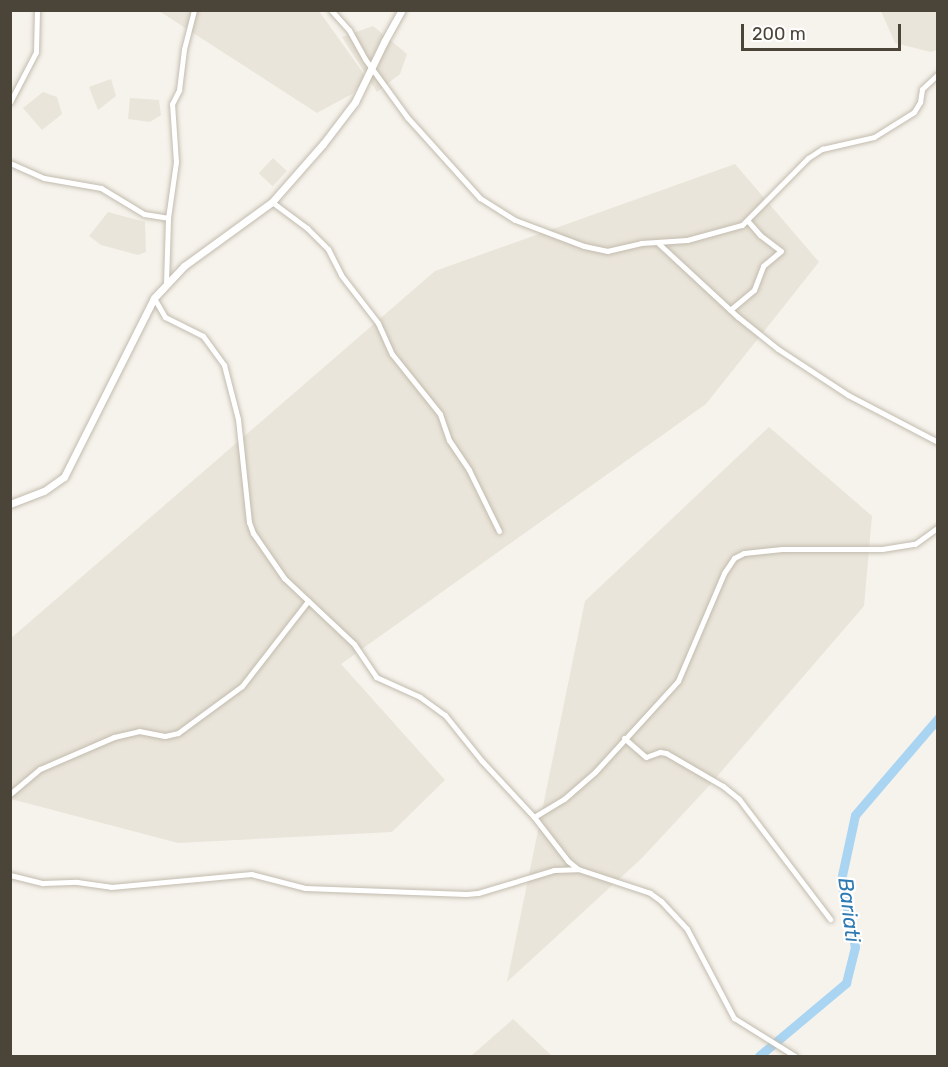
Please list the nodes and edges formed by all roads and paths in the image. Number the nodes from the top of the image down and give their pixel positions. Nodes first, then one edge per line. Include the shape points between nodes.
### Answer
1 (194, 10) edge
2 (331, 10) edge
3 (402, 10) edge
4 (38, 11) edge
5 (371, 68) junction
6 (938, 74) edge
7 (10, 102) edge
8 (10, 163) edge
9 (272, 201) junction
10 (168, 218) junction
11 (748, 221) junction
12 (658, 243) junction
13 (166, 283) junction
14 (154, 298) junction
15 (730, 310) junction
16 (938, 442) edge
17 (10, 504) edge
18 (938, 527) edge
19 (499, 531) dead end
20 (308, 601) junction
21 (624, 738) junction
22 (10, 794) edge
23 (534, 817) junction
24 (578, 869) junction
25 (10, 875) edge
26 (830, 919) dead end
27 (795, 1056) edge

1 - 10 street via 179,90 172,104 176,162
2 - 5 street via 353,36
3 - 5 street
4 - 7 street via 36,52
5 - 9 street via 344,120
5 - 12 street via 418,130 492,207 515,220 593,248 614,251 640,243
6 - 11 street via 922,89 914,112 874,137 822,149 779,186
8 - 10 street via 44,178 101,188 144,214
9 - 13 street
9 - 19 street via 328,249 341,275 378,323 392,354 440,414 449,440 469,470
10 - 13 street
11 - 12 street via 735,229
11 - 15 street via 781,251 763,266 754,290
12 - 15 street
13 - 14 street
14 - 17 street via 63,477 44,491
14 - 20 street via 165,317 203,336 224,365 238,419 249,522 274,565
15 - 16 street via 834,388
18 - 21 street via 915,544 890,548 782,549 744,553 734,558 678,681
20 - 22 street via 242,686 183,730 173,735 139,731 114,737 40,768
20 - 23 street via 354,644 376,677 420,697 445,715
21 - 23 street via 578,787
21 - 26 street via 646,757 666,753 739,799
23 - 24 street
24 - 25 street via 554,870 466,894 326,890 238,874 117,887 43,883
24 - 27 street via 650,893 661,901 687,929 734,1018

